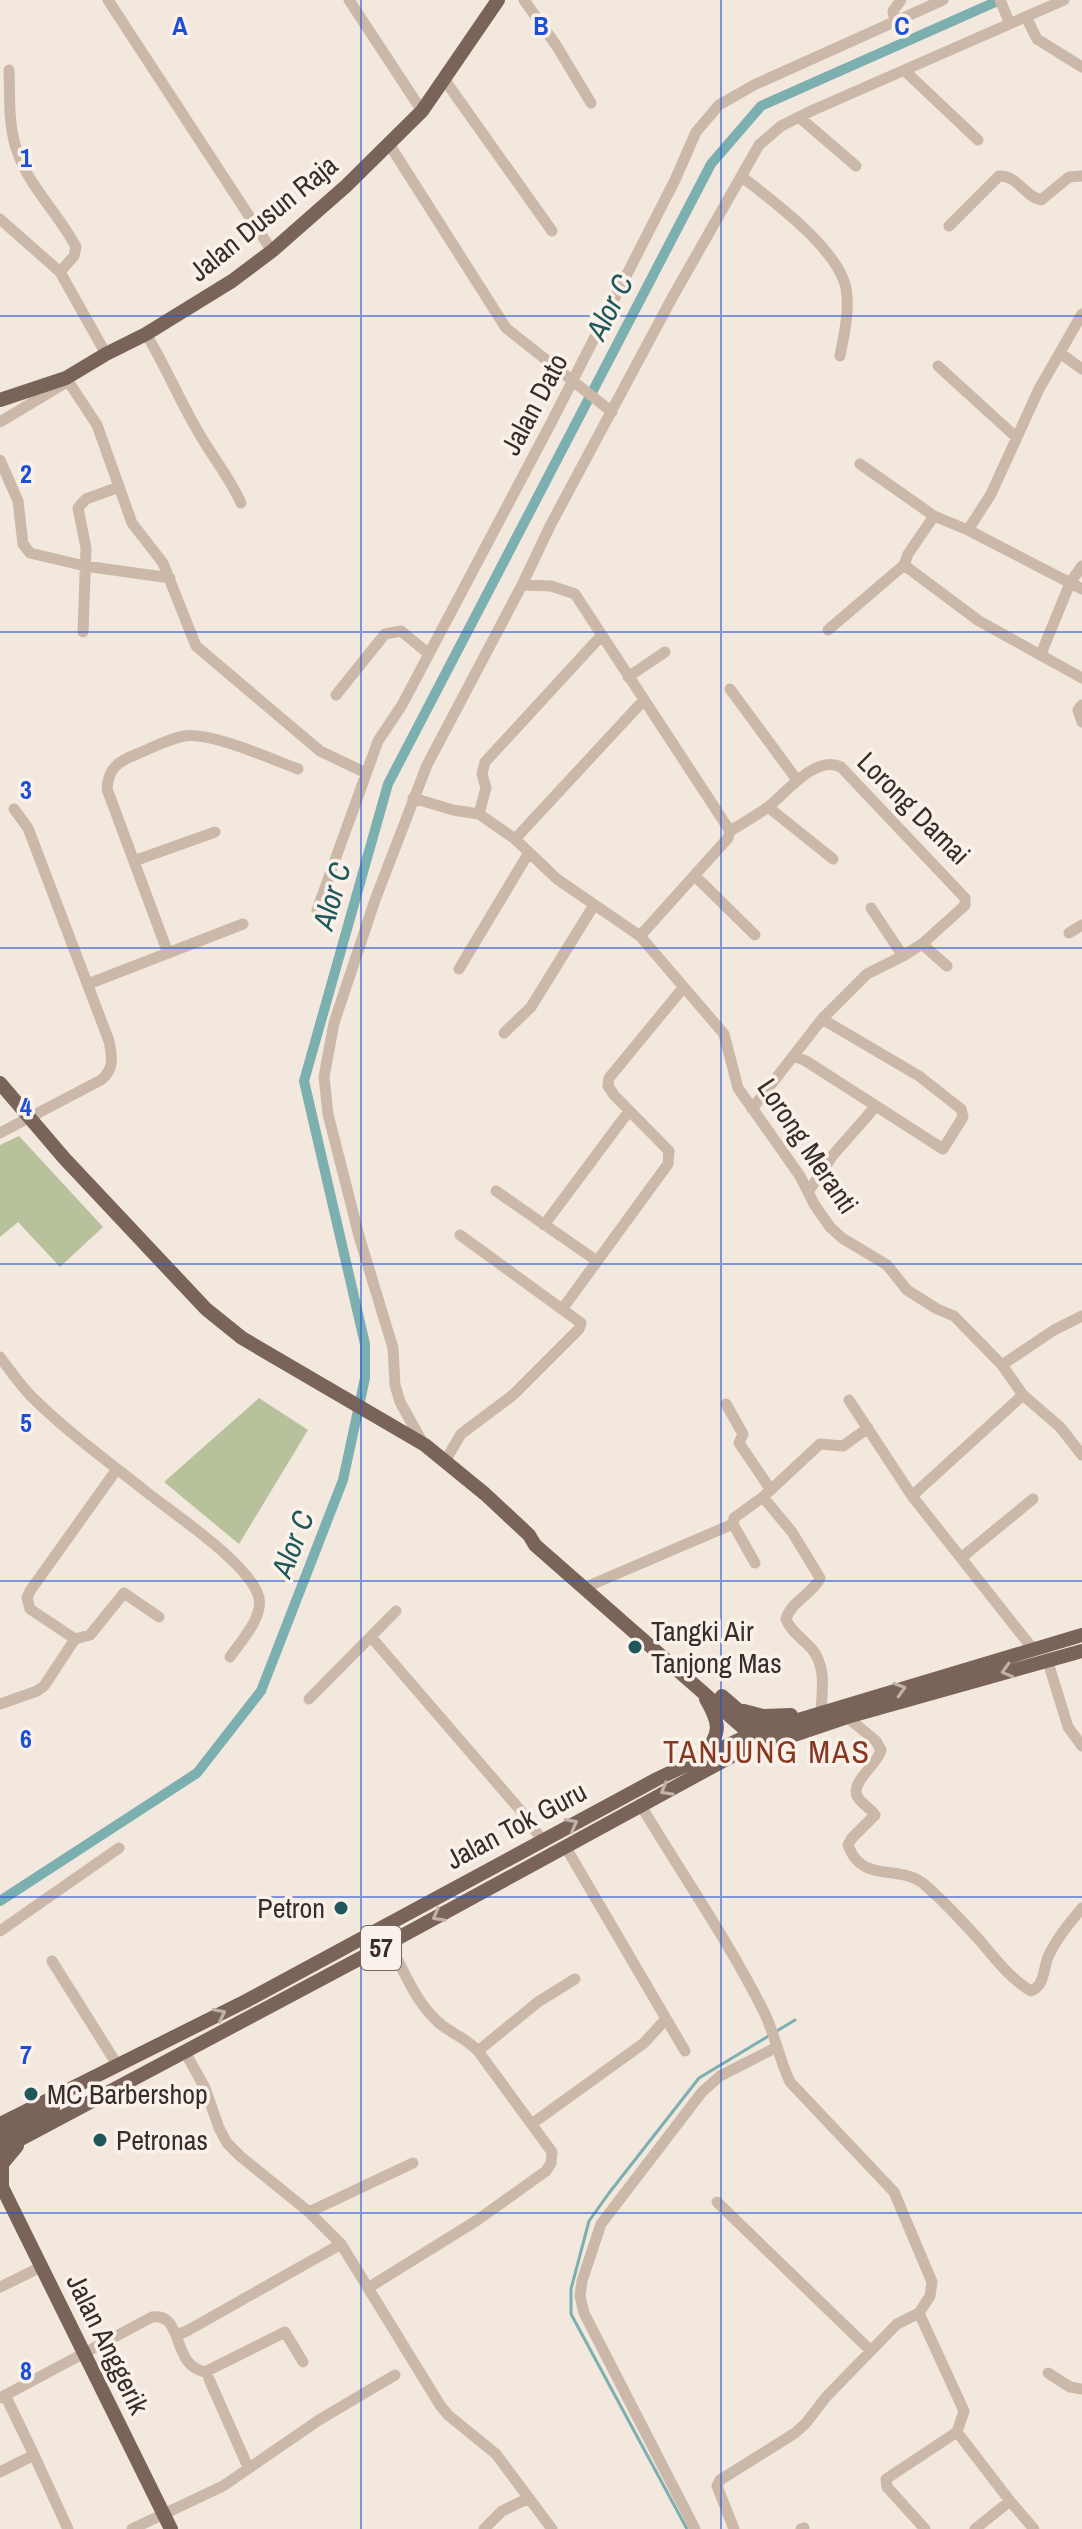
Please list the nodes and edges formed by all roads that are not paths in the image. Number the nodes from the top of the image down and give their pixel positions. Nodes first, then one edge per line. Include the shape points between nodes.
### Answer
1 (108, 0) edge
2 (349, 0) edge
3 (498, 0) edge
4 (524, 0) edge
5 (901, 0) edge
6 (943, 0) edge
7 (1000, 0) edge
8 (1064, 0) edge
9 (1026, 17) junction
10 (895, 22) junction
11 (1009, 22) junction
12 (1082, 67) edge
13 (9, 70) dead end
14 (905, 71) junction
15 (444, 79) junction
16 (591, 103) dead end
17 (422, 111) junction
18 (799, 117) junction
19 (978, 140) dead end
20 (389, 144) junction
21 (856, 166) dead end
22 (1082, 176) edge
23 (742, 177) junction
24 (0, 219) edge
25 (949, 226) dead end
26 (552, 231) dead end
27 (272, 251) junction
28 (60, 272) junction
29 (1082, 314) edge
30 (146, 334) junction
31 (1060, 353) junction
32 (106, 354) junction
33 (840, 356) dead end
34 (938, 366) dead end
35 (1082, 369) edge
36 (67, 379) junction
37 (573, 380) junction
38 (0, 400) edge
39 (610, 411) junction
40 (0, 422) edge
41 (1016, 437) junction
42 (0, 460) edge
43 (860, 464) dead end
44 (119, 487) junction
45 (241, 503) dead end
46 (934, 516) junction
47 (968, 530) junction
48 (904, 565) junction
49 (85, 566) junction
50 (1082, 566) edge
51 (170, 578) junction
52 (1070, 583) junction
53 (522, 585) junction
54 (1082, 589) edge
55 (828, 630) dead end
56 (83, 632) dead end
57 (601, 636) junction
58 (665, 652) dead end
59 (429, 654) junction
60 (1041, 654) junction
61 (628, 677) junction
62 (1082, 678) edge
63 (730, 689) dead end
64 (336, 695) dead end
65 (643, 701) junction
66 (1082, 705) edge
67 (1082, 722) edge
68 (298, 769) dead end
69 (366, 773) junction
70 (797, 780) junction
71 (413, 798) junction
72 (768, 807) junction
73 (14, 809) dead end
74 (479, 814) junction
75 (730, 831) junction
76 (215, 832) dead end
77 (515, 839) junction
78 (528, 854) junction
79 (833, 859) dead end
80 (134, 861) junction
81 (695, 876) junction
82 (594, 905) junction
83 (871, 908) dead end
84 (317, 910) dead end
85 (243, 924) dead end
86 (1082, 925) edge
87 (1069, 933) dead end
88 (755, 935) dead end
89 (640, 936) junction
90 (922, 944) junction
91 (168, 953) junction
92 (903, 956) junction
93 (947, 966) dead end
94 (459, 969) dead end
95 (88, 984) junction
96 (683, 988) junction
97 (822, 1019) junction
98 (504, 1033) dead end
99 (794, 1056) junction
100 (0, 1083) edge
101 (876, 1106) junction
102 (752, 1109) junction
103 (629, 1111) junction
104 (28, 1117) junction
105 (0, 1133) edge
106 (496, 1191) dead end
107 (808, 1192) junction
108 (544, 1225) junction
109 (460, 1235) dead end
110 (597, 1261) junction
111 (563, 1308) junction
112 (1082, 1316) edge
113 (0, 1357) edge
114 (1002, 1365) junction
115 (1023, 1395) junction
116 (849, 1400) dead end
117 (726, 1404) dead end
118 (868, 1428) junction
119 (425, 1445) junction
120 (1082, 1455) edge
121 (445, 1461) junction
122 (117, 1469) junction
123 (767, 1494) junction
124 (912, 1496) junction
125 (1033, 1499) dead end
126 (733, 1524) junction
127 (529, 1535) junction
128 (961, 1558) junction
129 (755, 1563) dead end
130 (593, 1584) junction
131 (396, 1611) dead end
132 (159, 1617) dead end
133 (1082, 1635) edge
134 (371, 1637) junction
135 (75, 1639) junction
136 (1033, 1649) junction
137 (1082, 1651) edge
138 (230, 1657) dead end
139 (1047, 1659) junction
140 (699, 1688) junction
141 (309, 1699) dead end
142 (730, 1703) junction
143 (0, 1704) edge
144 (821, 1712) junction
145 (847, 1717) junction
146 (798, 1719) junction
147 (761, 1737) junction
148 (1082, 1746) edge
149 (700, 1758) junction
150 (640, 1804) junction
151 (542, 1840) junction
152 (565, 1846) junction
153 (119, 1848) dead end
154 (1082, 1908) edge
155 (0, 1931) edge
156 (389, 1943) junction
157 (52, 1961) dead end
158 (575, 1979) dead end
159 (665, 2020) junction
160 (178, 2035) junction
161 (777, 2045) junction
162 (478, 2051) junction
163 (685, 2051) dead end
164 (185, 2052) junction
165 (118, 2066) junction
166 (533, 2123) junction
167 (0, 2124) edge
168 (32, 2133) junction
169 (0, 2136) edge
170 (0, 2150) edge
171 (413, 2163) dead end
172 (1, 2190) edge
173 (717, 2202) dead end
174 (309, 2212) junction
175 (341, 2244) junction
176 (41, 2267) junction
177 (0, 2287) edge
178 (368, 2288) junction
179 (919, 2313) junction
180 (176, 2335) junction
181 (871, 2351) junction
182 (84, 2353) junction
183 (303, 2362) dead end
184 (1048, 2373) dead end
185 (395, 2375) dead end
186 (209, 2379) dead end
187 (1082, 2389) edge
188 (3, 2396) edge
189 (957, 2432) junction
190 (34, 2455) junction
191 (248, 2467) junction
192 (0, 2472) edge
193 (529, 2498) junction
194 (1010, 2501) junction
195 (163, 2514) junction
196 (68, 2529) edge
197 (132, 2529) edge
198 (171, 2529) edge
199 (484, 2529) edge
200 (552, 2529) edge
201 (695, 2529) edge
202 (734, 2529) edge
203 (925, 2529) edge
204 (975, 2529) edge
205 (1034, 2529) edge

1 - 27 street
2 - 17 street
3 - 15 main road, Jalan Dusun Raja
4 - 16 street
5 - 10 street via 893,11
6 - 10 street, Jalan Dato
7 - 11 street
8 - 9 street
9 - 11 street
9 - 12 street via 1037,39
10 - 37 street, Jalan Dato via 719,105 696,132
11 - 14 street
13 - 28 street via 10,123 17,151 76,247
14 - 18 street
14 - 19 street
15 - 17 main road, Jalan Dusun Raja
15 - 26 street
17 - 20 main road, Jalan Dusun Raja
18 - 21 street
18 - 23 street via 759,145
20 - 27 main road, Jalan Dusun Raja
20 - 37 street via 500,321
22 - 25 street via 1069,177 1041,200 1009,177 999,176
23 - 33 street via 805,229 839,270 846,287
23 - 39 street
24 - 28 street
27 - 30 main road, Jalan Dusun Raja
28 - 32 street
29 - 31 street
30 - 32 main road, Jalan Dusun Raja
30 - 45 street
31 - 35 street
31 - 41 street
32 - 36 main road, Jalan Dusun Raja
34 - 41 street
36 - 38 main road, Jalan Dusun Raja
36 - 40 street
36 - 44 street via 97,425
37 - 39 street
37 - 59 street, Jalan Dato
39 - 53 street
41 - 47 street
42 - 49 street via 18,501 26,549
43 - 46 street
44 - 49 street via 86,499 78,508
44 - 51 street via 132,523
46 - 47 street
46 - 48 street
47 - 52 street
48 - 55 street
48 - 60 street via 979,621
49 - 51 street
49 - 56 street
50 - 52 street
51 - 69 street via 196,646 320,751
52 - 54 street
52 - 60 street
53 - 57 street via 575,594
53 - 71 street
57 - 61 street
57 - 74 street via 485,762
58 - 61 street
59 - 64 street via 401,631 385,634
59 - 69 street, Jalan Dato via 378,741
60 - 62 street
61 - 65 street
63 - 70 street
65 - 75 street
65 - 77 street
66 - 67 street
68 - 80 street via 194,736 122,760 112,769 107,789
69 - 84 street, Jalan Dato
70 - 72 street, Lorong Damai
70 - 90 street, Lorong Damai via 826,764 841,767 962,891 965,905
71 - 74 street, Lorong Meranti
71 - 119 street via 340,1000 324,1077 328,1114 359,1236 393,1348 395,1385
72 - 75 street, Lorong Damai
72 - 79 street
73 - 95 street via 28,828
74 - 77 street, Lorong Meranti
75 - 81 street, Lorong Damai
76 - 80 street
77 - 78 street, Lorong Meranti
78 - 82 street, Lorong Meranti
78 - 94 street
80 - 91 street
81 - 88 street
81 - 89 street, Lorong Damai
82 - 89 street, Lorong Meranti
82 - 98 street via 531,1007
83 - 92 street
85 - 91 street
86 - 87 street
89 - 96 street, Lorong Meranti
90 - 92 street, Lorong Damai
90 - 93 street
91 - 95 street
92 - 97 street, Lorong Damai via 867,974
95 - 104 street via 109,1041 113,1060 108,1075
96 - 102 street, Lorong Meranti via 724,1034 738,1088
96 - 103 street via 609,1078 608,1086
97 - 99 street, Lorong Damai
97 - 101 street via 919,1076 961,1109 963,1117 943,1149
99 - 101 street
99 - 102 street, Lorong Damai
100 - 104 main road
101 - 107 street
102 - 107 street, Lorong Meranti
103 - 108 street
103 - 110 street via 665,1145 670,1158
104 - 105 street
104 - 119 main road via 206,1309 242,1338
106 - 108 street
107 - 114 street, Lorong Meranti via 842,1238 887,1265 922,1301 954,1316
108 - 110 street
109 - 111 street
110 - 111 street
111 - 121 street via 581,1323 579,1329 513,1395 461,1434
112 - 114 street
113 - 122 street via 30,1395
114 - 115 street, Lorong Meranti
115 - 120 street, Lorong Meranti
115 - 124 street
116 - 118 street
117 - 123 street via 743,1434 739,1443
118 - 123 street via 843,1446 820,1444
118 - 124 street
119 - 121 main road
121 - 127 main road
122 - 135 street via 27,1598 33,1612
122 - 138 street via 225,1554 256,1589 259,1613
123 - 126 street via 737,1513
123 - 144 street via 820,1578 786,1619 820,1665
124 - 128 street
125 - 128 street
126 - 129 street
126 - 130 street
127 - 130 main road via 545,1542
127 - 140 main road
128 - 136 street
130 - 142 main road
131 - 134 street
132 - 135 street via 124,1593 90,1635
133 - 136 main road, Jalan Tok Guru / 57
134 - 141 street
134 - 151 street
135 - 143 street via 44,1686
144 -> 136 main road, Jalan Tok Guru / 57
137 - 139 main road, Jalan Tok Guru / 57
139 -> 145 main road, Jalan Tok Guru / 57
139 - 148 street via 1068,1727
140 - 147 main road
140 - 149 main road via 718,1730
142 - 146 main road via 752,1714
142 - 147 main road
144 - 146 main road, Jalan Tok Guru / 57
145 - 147 main road, Jalan Tok Guru / 57
145 - 154 street via 881,1750 857,1785 859,1800 875,1815 848,1845 860,1863 871,1871 902,1873 924,1884 1031,1991
146 - 147 main road, Jalan Tok Guru / 57
147 - 149 main road, Jalan Tok Guru / 57
147 -> 150 main road, Jalan Tok Guru / 57
151 -> 149 main road, Jalan Tok Guru / 57
150 - 152 main road, Jalan Tok Guru / 57
150 - 161 street via 741,1969
160 -> 151 main road, Jalan Tok Guru / 57
152 -> 156 main road, Jalan Tok Guru / 57
152 - 159 street
153 - 155 street
156 - 162 street via 426,2010
156 - 164 main road, Jalan Tok Guru / 57
157 - 165 street
158 - 162 street
159 - 163 street
159 - 166 street via 644,2043
160 - 165 main road, Jalan Tok Guru / 57
160 - 169 main road via 122,2073
161 - 179 street via 790,2082 894,2192 932,2282
161 - 201 street via 702,2092 601,2224 582,2281 584,2313
162 - 166 street
164 - 168 main road, Jalan Tok Guru / 57
164 - 174 street via 227,2143
165 - 167 main road, Jalan Tok Guru / 57
166 - 178 street via 552,2152 546,2171
168 - 170 main road, Jalan Tok Guru / 57
168 - 172 main road via 4,2159
171 - 174 street
172 - 176 main road, Jalan Anggerik
173 - 181 street
174 - 175 street
175 - 178 street
175 - 180 street
176 - 177 street
176 - 182 main road, Jalan Anggerik
178 - 193 street via 440,2405 496,2454
179 - 181 street via 897,2324
179 - 189 street via 964,2411
180 - 182 street via 169,2321 155,2316
180 - 183 street via 183,2355 205,2372 285,2332
181 - 202 street via 795,2433 720,2480 717,2486
182 - 188 street
182 - 195 main road, Jalan Anggerik
184 - 187 street
185 - 191 street
186 - 191 street
188 - 190 street
189 - 194 street
189 - 203 street via 886,2479 887,2487
190 - 192 street
190 - 196 street
191 - 195 street via 223,2486
193 - 199 street via 502,2511
193 - 200 street
194 - 204 street
194 - 205 street
195 - 197 street
195 - 198 main road, Jalan Anggerik

